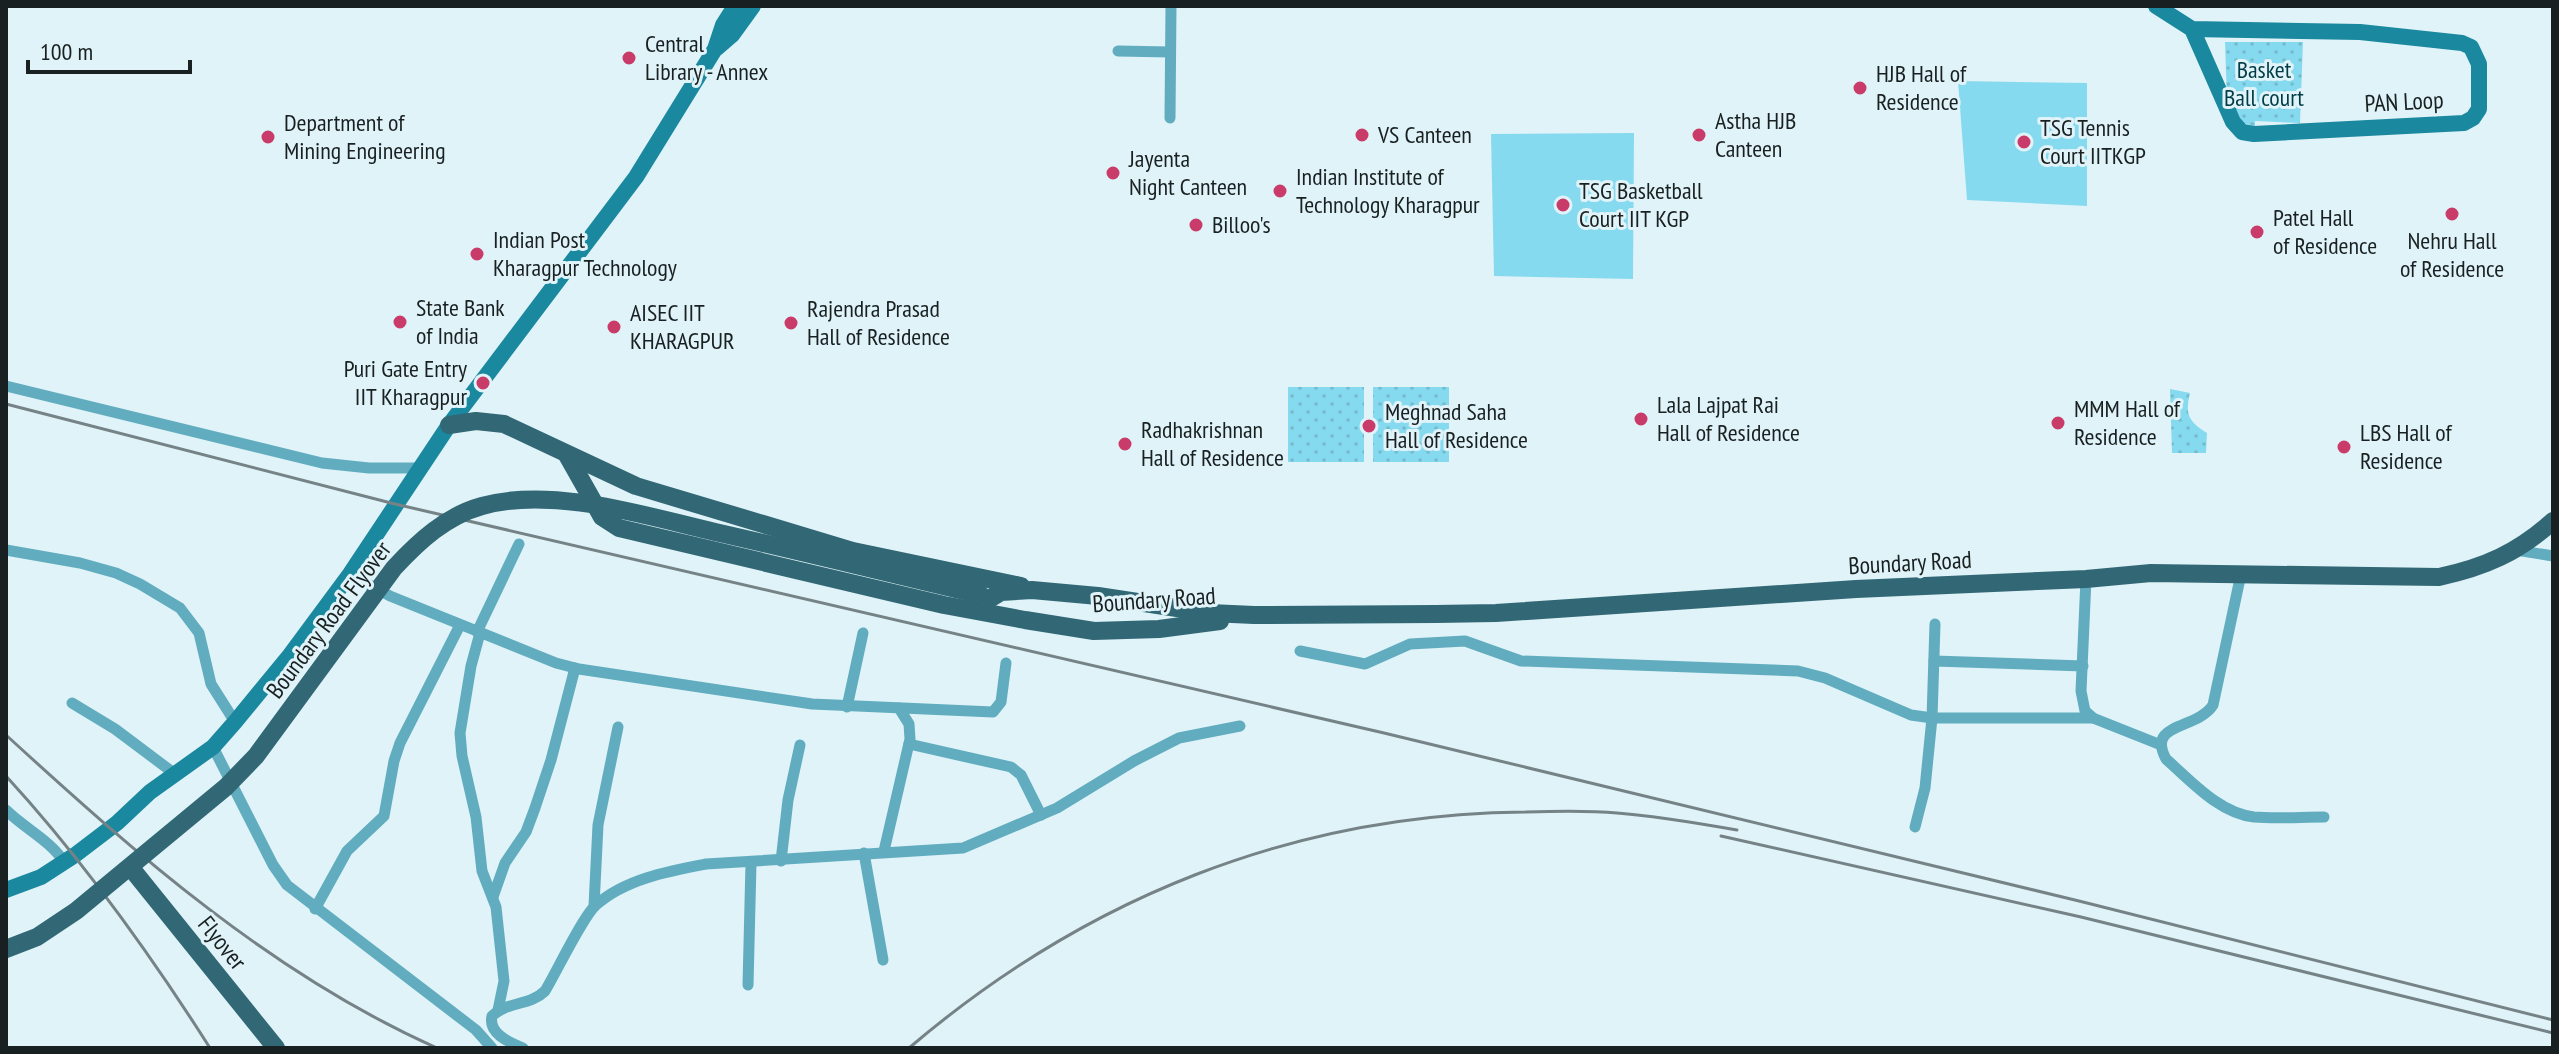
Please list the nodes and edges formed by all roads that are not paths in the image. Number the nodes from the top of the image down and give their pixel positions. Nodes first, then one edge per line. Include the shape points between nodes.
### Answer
1 (735, 6) edge
2 (753, 6) edge
3 (1171, 6) edge
4 (2156, 6) edge
5 (2192, 29) junction
6 (715, 49) junction
7 (1118, 51) dead end
8 (1170, 52) junction
9 (1170, 118) dead end
10 (6, 386) edge
11 (449, 425) junction
12 (567, 455) junction
13 (419, 468) junction
14 (2553, 521) edge
15 (519, 544) dead end
16 (6, 550) edge
17 (2516, 550) junction
18 (2553, 556) edge
19 (350, 574) junction
20 (2241, 574) junction
21 (2086, 579) junction
22 (1032, 590) junction
23 (1098, 596) junction
24 (986, 597) junction
25 (1254, 615) junction
26 (1010, 618) junction
27 (1935, 624) dead end
28 (460, 625) junction
29 (1094, 631) junction
30 (478, 632) junction
31 (863, 633) dead end
32 (1300, 651) dead end
33 (1934, 661) junction
34 (1006, 663) dead end
35 (2083, 666) junction
36 (575, 668) junction
37 (72, 703) dead end
38 (847, 707) junction
39 (899, 708) junction
40 (1932, 718) junction
41 (2093, 718) junction
42 (235, 722) junction
43 (1240, 726) dead end
44 (618, 727) dead end
45 (909, 744) junction
46 (800, 745) dead end
47 (2161, 745) junction
48 (213, 747) junction
49 (175, 774) junction
50 (6, 810) edge
51 (1041, 815) junction
52 (2324, 817) dead end
53 (1915, 827) dead end
54 (884, 851) junction
55 (864, 853) junction
56 (781, 861) junction
57 (64, 862) junction
58 (751, 863) junction
59 (131, 868) junction
60 (6, 890) edge
61 (493, 897) junction
62 (594, 906) junction
63 (315, 909) junction
64 (6, 949) edge
65 (883, 960) dead end
66 (748, 985) dead end
67 (498, 1010) junction
68 (276, 1048) edge
69 (492, 1048) edge
70 (523, 1048) edge

1 - 6 street
2 - 6 street
3 - 8 street
4 - 5 street
5 - 5 street, PAN Loop via 2242,132 2464,123 2479,109 2477,56 2462,43 2360,32
6 - 11 street via 636,177
7 - 8 street
8 - 9 street
10 - 13 street via 322,463
11 - 12 main road via 504,424
11 - 13 street
12 - 22 main road via 636,486 853,551
12 - 26 main road, Boundary Road via 602,517 619,528
13 - 19 street
14 - 17 main road, Boundary Road
15 - 30 street
16 - 42 street via 116,573 180,608 199,633 211,684
17 - 18 street
17 - 20 main road, Boundary Road via 2480,568 2439,577
19 - 28 street
19 - 42 street
20 - 21 main road, Boundary Road
20 - 47 street via 2213,705 2195,721 2168,731
21 - 25 main road, Boundary Road via 1496,613
21 - 35 street
22 - 23 main road, Boundary Road
22 - 24 main road, Boundary Road Flyover
23 - 25 main road, Boundary Road
23 - 29 main road
24 - 26 main road
24 - 59 main road, Boundary Road Flyover, bridge via 602,507 518,499 482,506 450,519 420,541 394,568 256,756
25 - 29 main road, Boundary Road via 1159,629
26 - 29 main road, Boundary Road
27 - 33 street
28 - 30 street
28 - 63 street via 400,743 384,816 347,851
30 - 36 street
30 - 61 street via 460,733 482,871
31 - 38 street
32 - 40 street via 1365,664 1410,644 1453,641 1521,661 1798,671 1911,715
33 - 35 street
33 - 40 street
34 - 39 street via 1001,702 993,712
35 - 41 street via 2082,703
36 - 38 street
36 - 61 street via 535,808
37 - 49 street
38 - 39 street
39 - 45 street via 909,724
40 - 41 street
40 - 53 street
41 - 47 street
42 - 48 street
43 - 51 street via 1179,738
44 - 62 street via 598,825
45 - 51 street via 1011,767 1021,775
45 - 54 street
46 - 56 street
47 - 52 street via 2166,759 2227,808 2254,817
48 - 49 street
48 - 63 street via 273,865
49 - 57 street
50 - 57 street
51 - 54 street via 963,848
54 - 55 street
55 - 56 street
55 - 65 street
56 - 58 street
57 - 60 street
58 - 62 street via 674,871 629,884
58 - 66 street
59 - 64 main road, Boundary Road Flyover, bridge via 37,937
59 - 68 main road, Flyover
61 - 67 street via 504,975
62 - 67 street via 545,991 530,1002
63 - 69 street via 476,1030
67 - 70 street via 490,1020 495,1032

